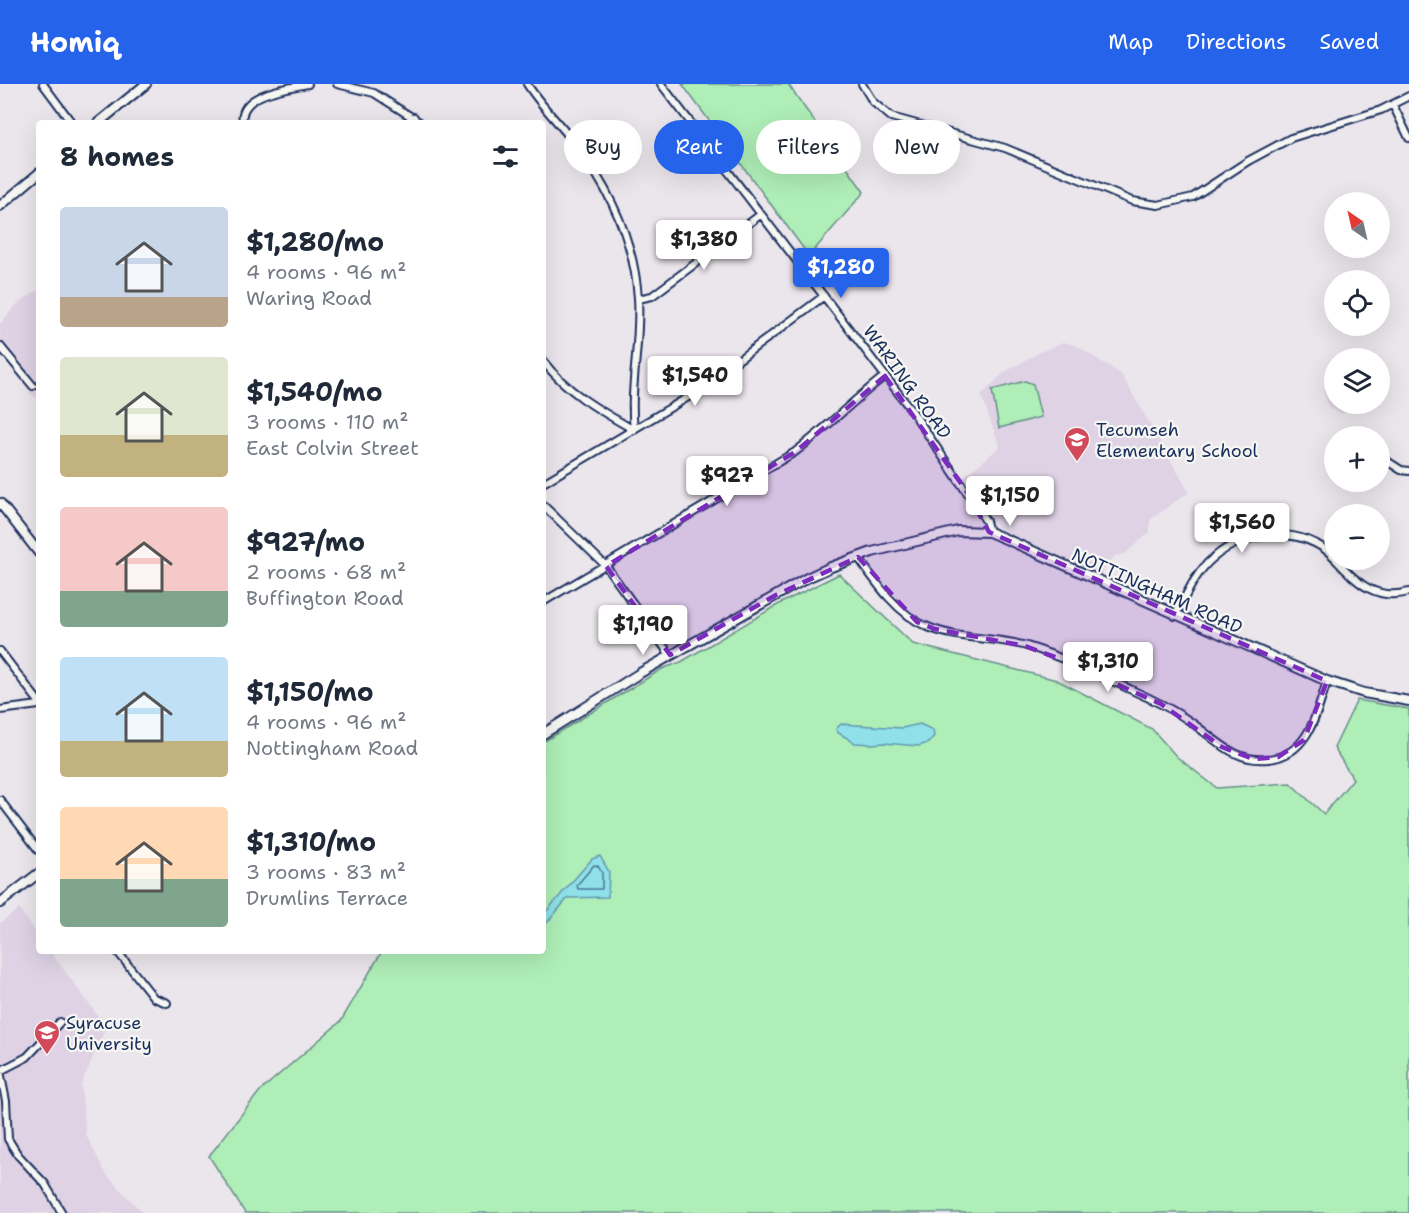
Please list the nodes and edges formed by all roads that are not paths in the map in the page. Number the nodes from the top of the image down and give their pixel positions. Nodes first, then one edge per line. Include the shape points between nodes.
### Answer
1 (43, 84) edge
2 (146, 84) edge
3 (308, 84) edge
4 (337, 84) edge
5 (527, 84) edge
6 (661, 84) edge
7 (862, 84) edge
8 (1409, 96) edge
9 (1393, 105) junction
10 (414, 117) junction
11 (70, 120) edge
12 (102, 120) edge
13 (243, 120) edge
14 (410, 120) edge
15 (418, 120) edge
16 (1409, 138) edge
17 (36, 176) edge
18 (0, 206) edge
19 (760, 214) junction
20 (824, 296) junction
21 (638, 298) junction
22 (0, 346) edge
23 (546, 364) edge
24 (885, 376) junction
25 (33, 386) dead end
26 (634, 430) junction
27 (1390, 463) edge
28 (1409, 471) edge
29 (546, 481) edge
30 (0, 503) edge
31 (546, 508) edge
32 (989, 532) junction
33 (36, 549) edge
34 (1324, 550) edge
35 (858, 557) junction
36 (606, 566) junction
37 (1347, 570) edge
38 (1409, 592) edge
39 (546, 600) edge
40 (1175, 616) junction
41 (0, 651) edge
42 (670, 655) junction
43 (1327, 681) junction
44 (36, 699) edge
45 (1409, 701) edge
46 (36, 704) edge
47 (0, 710) edge
48 (546, 732) edge
49 (0, 800) edge
50 (36, 847) edge
51 (36, 875) edge
52 (0, 903) edge
53 (119, 954) edge
54 (167, 1003) dead end
55 (60, 1022) dead end
56 (0, 1071) edge
57 (62, 1213) edge

1 - 11 street
2 - 12 street
3 - 13 street via 252,100 243,112
4 - 10 street via 374,93
5 - 21 street via 576,145 614,205 629,244
6 - 19 street, WARING ROAD
7 - 9 street via 873,102 891,117 1005,148 1132,201 1158,205 1193,197 1291,138
8 - 9 street
9 - 16 street
10 - 14 street
10 - 15 street
17 - 18 street
19 - 20 street, WARING ROAD
19 - 21 street via 652,296
20 - 24 street, WARING ROAD
20 - 26 street via 690,396
21 - 26 street
22 - 25 street
23 - 26 street via 574,394
24 - 32 street, WARING ROAD via 967,492
24 - 36 street via 795,452
26 - 29 street
27 - 28 street
30 - 33 street
31 - 36 street
32 - 35 street, NOTTINGHAM ROAD via 958,531
32 - 40 street, NOTTINGHAM ROAD
34 - 40 street via 1291,536 1241,541 1223,550 1199,573
35 - 42 street, NOTTINGHAM ROAD via 807,578
35 - 43 street via 880,586 917,622 935,630 1025,646 1063,660 1161,704 1237,756 1278,757 1304,740
36 - 39 street
36 - 42 street
37 - 38 street via 1368,590 1385,595
40 - 43 street, NOTTINGHAM ROAD
41 - 44 street
42 - 48 street, NOTTINGHAM ROAD
43 - 45 street, NOTTINGHAM ROAD
46 - 47 street
49 - 50 street
51 - 52 street
53 - 54 street via 154,998
55 - 56 street via 27,1057
56 - 57 street via 8,1139 45,1184

